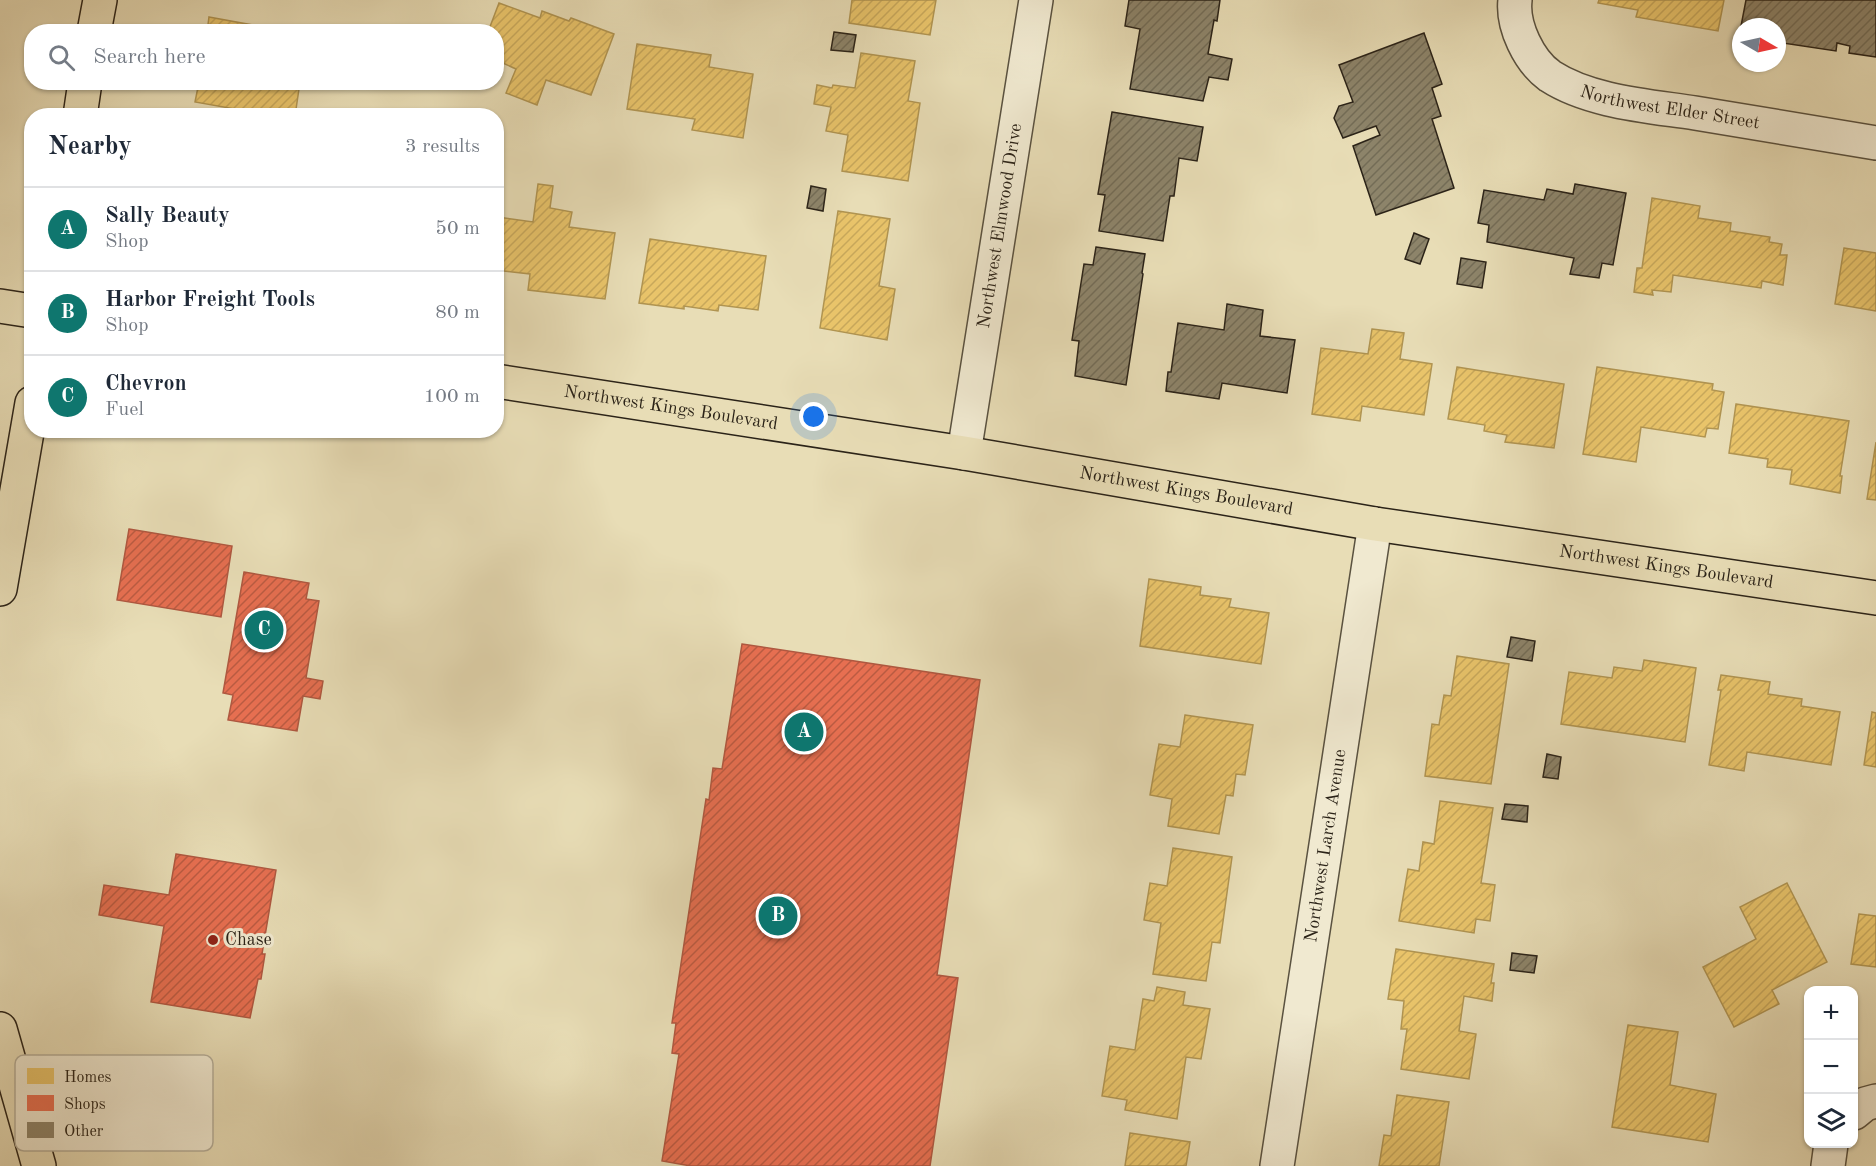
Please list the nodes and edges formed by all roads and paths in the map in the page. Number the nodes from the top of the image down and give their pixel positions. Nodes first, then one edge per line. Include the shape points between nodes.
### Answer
1 (100, 0) edge
2 (1036, 0) edge
3 (1515, 0) edge
4 (96, 24) edge
5 (85, 90) edge
6 (81, 108) edge
7 (1876, 143) edge
8 (0, 306) edge
9 (24, 309) edge
10 (504, 382) edge
11 (26, 438) edge
12 (964, 453) junction
13 (1376, 524) junction
14 (0, 589) edge
15 (1876, 598) edge
16 (0, 1029) edge
17 (15, 1082) edge
18 (1876, 1101) edge
19 (1858, 1110) edge
20 (1831, 1148) edge
21 (35, 1151) edge
22 (39, 1166) edge
23 (1277, 1166) edge
24 (1828, 1166) edge

1 - 4 main road
2 - 12 street, Northwest Elmwood Drive
3 - 7 street, Northwest Elder Street via 1518,27 1533,58 1549,75 1579,91
5 - 6 main road
8 - 9 main road
10 - 12 main road, Northwest Kings Boulevard
11 - 14 main road
12 - 13 main road, Northwest Kings Boulevard
13 - 15 main road, Northwest Kings Boulevard
13 - 23 street, Northwest Larch Avenue
16 - 17 main road
18 - 19 street
20 - 24 street
21 - 22 main road

